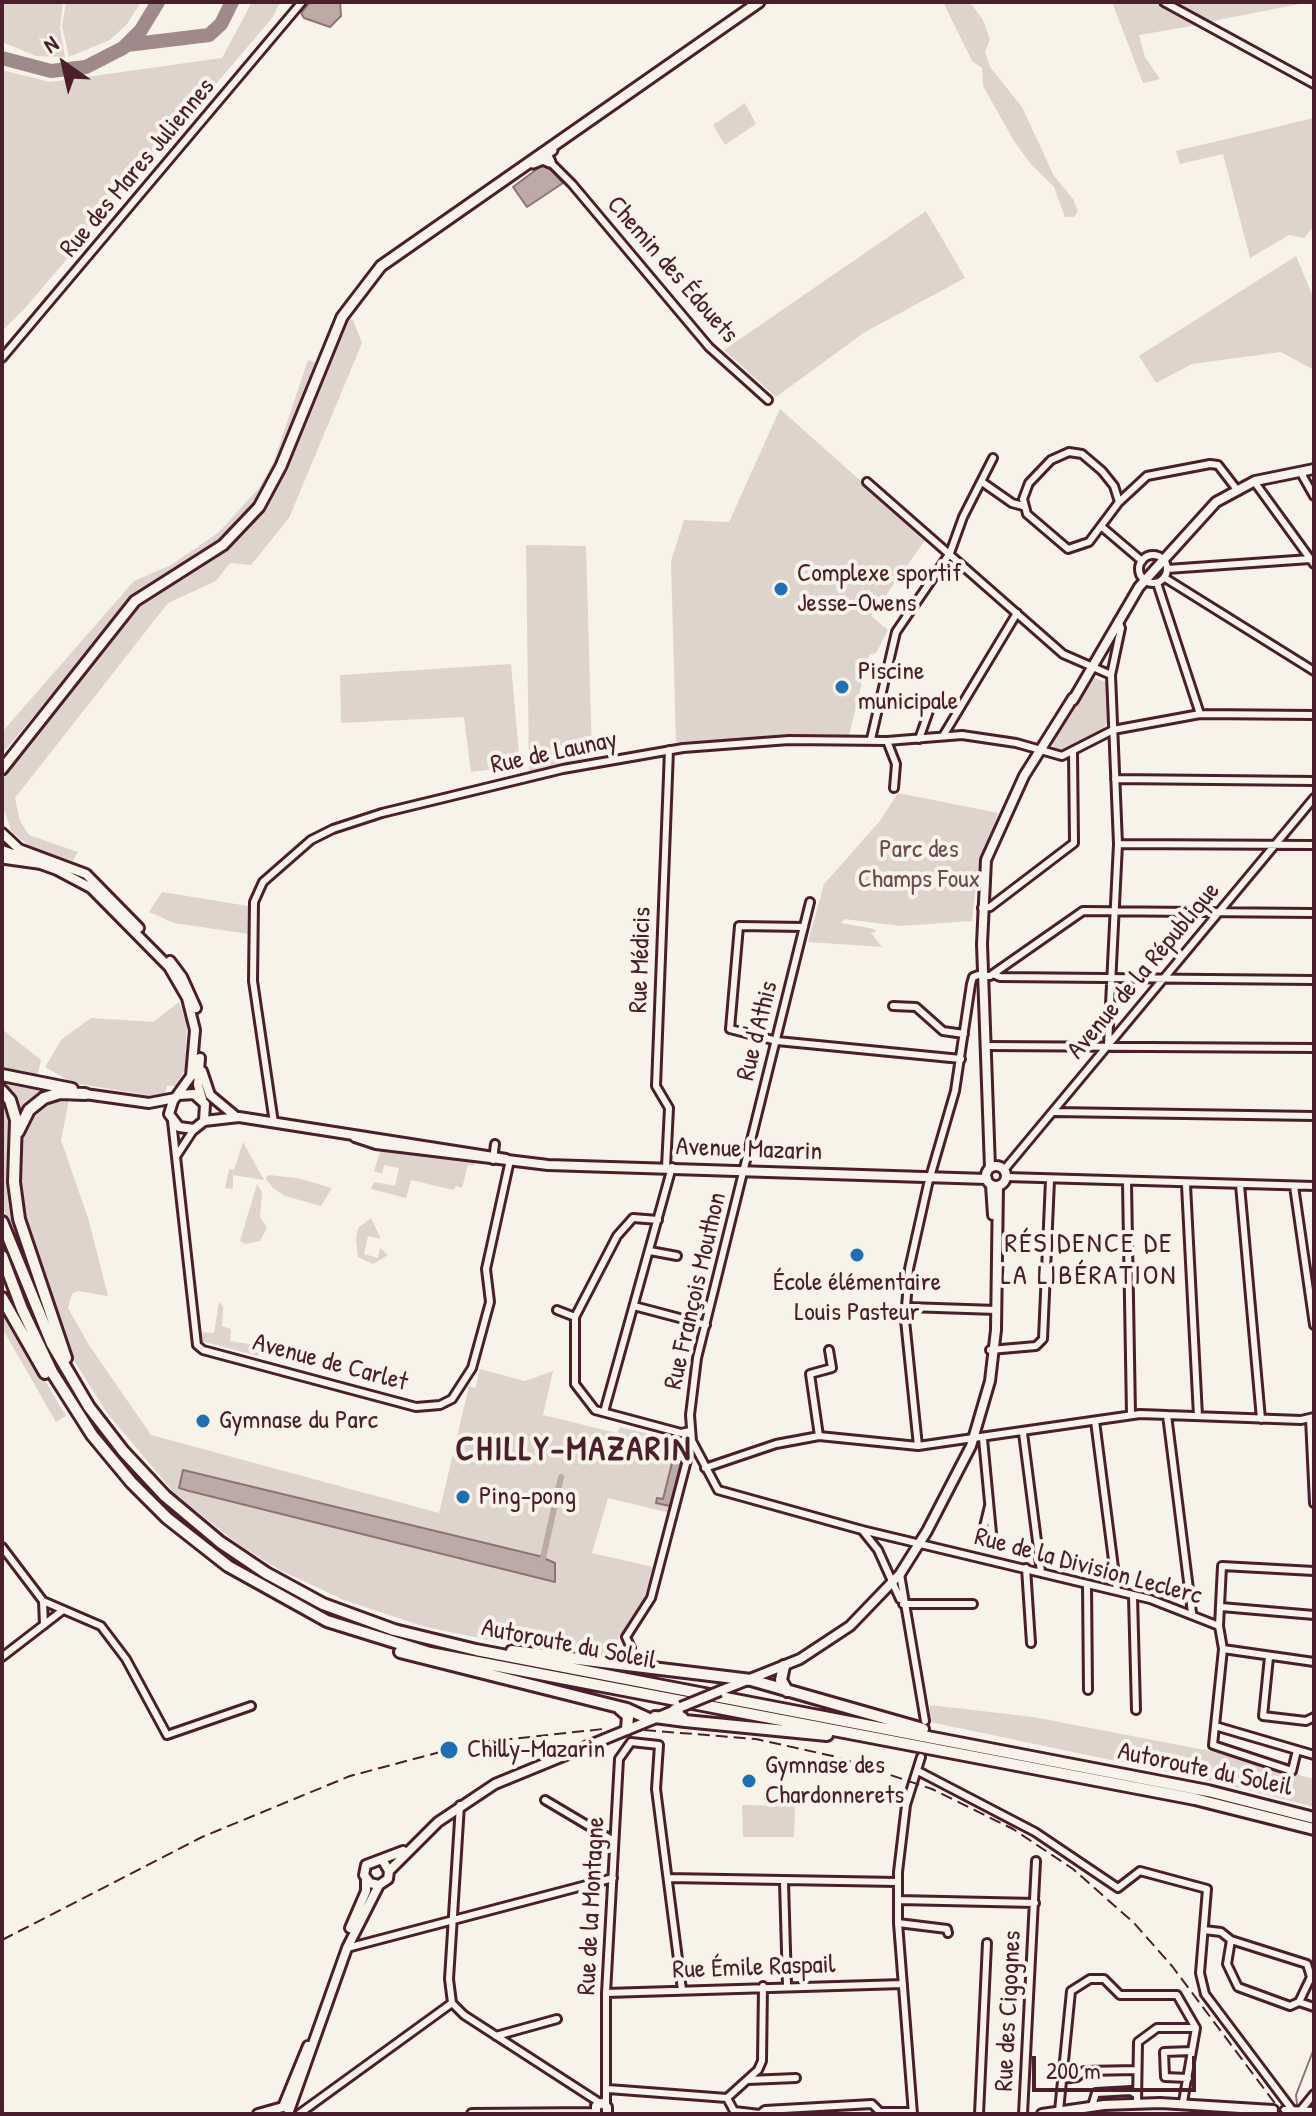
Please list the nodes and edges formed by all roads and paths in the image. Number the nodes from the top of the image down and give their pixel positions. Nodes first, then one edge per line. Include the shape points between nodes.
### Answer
1 (302, 2) edge
2 (759, 2) edge
3 (1164, 2) edge
4 (1314, 84) edge
5 (573, 131) junction
6 (550, 162) junction
7 (509, 174) junction
8 (2, 358) edge
9 (768, 400) dead end
10 (993, 458) dead end
11 (1314, 470) edge
12 (1301, 472) junction
13 (867, 482) dead end
14 (982, 482) junction
15 (1256, 482) junction
16 (1237, 490) junction
17 (1314, 496) edge
18 (1119, 502) junction
19 (1023, 506) junction
20 (1102, 527) junction
21 (950, 553) junction
22 (1162, 559) junction
23 (1142, 561) junction
24 (1312, 561) edge
25 (1167, 569) junction
26 (1165, 578) junction
27 (1144, 581) junction
28 (1157, 583) junction
29 (1017, 613) junction
30 (1118, 621) junction
31 (1092, 666) junction
32 (1314, 671) edge
33 (1111, 675) junction
34 (1073, 698) junction
35 (930, 708) dead end
36 (1200, 714) junction
37 (1314, 715) edge
38 (1113, 730) junction
39 (943, 736) junction
40 (871, 739) junction
41 (919, 739) junction
42 (887, 741) junction
43 (18, 746) junction
44 (669, 750) junction
45 (1042, 750) junction
46 (1073, 752) junction
47 (2, 759) edge
48 (2, 769) edge
49 (1115, 779) junction
50 (1314, 781) edge
51 (894, 788) dead end
52 (1314, 798) edge
53 (2, 833) edge
54 (1118, 844) junction
55 (1275, 845) junction
56 (1314, 845) edge
57 (2, 850) edge
58 (2, 858) edge
59 (986, 860) junction
60 (38, 863) junction
61 (979, 889) junction
62 (810, 902) dead end
63 (982, 908) junction
64 (1115, 911) junction
65 (1220, 912) junction
66 (1314, 913) edge
67 (977, 924) junction
68 (804, 927) junction
69 (982, 937) junction
70 (986, 976) junction
71 (1111, 979) junction
72 (1164, 979) junction
73 (1314, 980) edge
74 (893, 1006) dead end
75 (964, 1034) junction
76 (777, 1041) junction
77 (1108, 1045) junction
78 (986, 1046) junction
79 (1314, 1048) edge
80 (200, 1055) junction
81 (961, 1059) junction
82 (2, 1075) edge
83 (2, 1091) edge
84 (85, 1094) junction
85 (178, 1096) junction
86 (203, 1102) junction
87 (149, 1103) junction
88 (1053, 1112) junction
89 (237, 1116) junction
90 (1314, 1116) edge
91 (171, 1118) junction
92 (204, 1121) junction
93 (274, 1123) junction
94 (194, 1129) junction
95 (17, 1135) junction
96 (992, 1140) junction
97 (177, 1155) junction
98 (510, 1160) junction
99 (669, 1167) junction
100 (990, 1168) junction
101 (745, 1170) junction
102 (1004, 1172) junction
103 (931, 1177) junction
104 (1050, 1180) junction
105 (992, 1183) junction
106 (1127, 1183) junction
107 (1186, 1185) junction
108 (1240, 1185) junction
109 (1294, 1186) junction
110 (1314, 1186) edge
111 (658, 1220) junction
112 (2, 1222) edge
113 (650, 1251) junction
114 (2, 1256) edge
115 (677, 1256) dead end
116 (2, 1298) edge
117 (634, 1306) junction
118 (907, 1307) junction
119 (557, 1310) dead end
120 (994, 1310) junction
121 (575, 1317) junction
122 (706, 1325) junction
123 (1314, 1325) edge
124 (829, 1350) dead end
125 (992, 1350) junction
126 (73, 1381) junction
127 (604, 1412) junction
128 (1131, 1415) junction
129 (1167, 1415) junction
130 (1198, 1416) junction
131 (1312, 1418) edge
132 (1261, 1419) junction
133 (1095, 1421) junction
134 (690, 1431) junction
135 (1023, 1433) junction
136 (92, 1435) junction
137 (819, 1436) junction
138 (978, 1439) junction
139 (692, 1441) junction
140 (918, 1446) junction
141 (705, 1468) junction
142 (1314, 1503) edge
143 (989, 1506) dead end
144 (862, 1530) junction
145 (891, 1536) junction
146 (921, 1542) junction
147 (2, 1547) edge
148 (878, 1550) junction
149 (1026, 1568) junction
150 (1314, 1571) edge
151 (1041, 1572) junction
152 (896, 1582) junction
153 (1087, 1584) junction
154 (1117, 1591) junction
155 (1133, 1596) junction
156 (43, 1601) junction
157 (903, 1604) junction
158 (973, 1604) dead end
159 (1221, 1607) junction
160 (63, 1610) junction
161 (1192, 1613) junction
162 (1314, 1615) edge
163 (44, 1625) junction
164 (1219, 1626) junction
165 (386, 1642) junction
166 (1031, 1643) dead end
167 (631, 1648) dead end
168 (1223, 1649) junction
169 (476, 1650) junction
170 (2, 1657) edge
171 (1269, 1657) junction
172 (1314, 1662) edge
173 (784, 1666) junction
174 (751, 1680) junction
175 (1088, 1690) dead end
176 (787, 1691) junction
177 (251, 1706) dead end
178 (618, 1708) junction
179 (678, 1709) junction
180 (1136, 1710) dead end
181 (1314, 1717) edge
182 (652, 1718) junction
183 (685, 1721) junction
184 (925, 1721) dead end
185 (1215, 1726) junction
186 (627, 1729) junction
187 (870, 1737) junction
188 (947, 1739) junction
189 (1297, 1750) junction
190 (1314, 1755) edge
191 (921, 1757) dead end
192 (918, 1771) junction
193 (545, 1800) dead end
194 (460, 1805) junction
195 (1314, 1818) edge
196 (1314, 1829) edge
197 (614, 1841) junction
198 (410, 1848) junction
199 (383, 1861) junction
200 (1036, 1861) dead end
201 (389, 1871) junction
202 (613, 1878) junction
203 (668, 1878) junction
204 (366, 1880) junction
205 (784, 1882) junction
206 (898, 1882) junction
207 (379, 1885) junction
208 (898, 1900) junction
209 (1035, 1903) junction
210 (453, 1921) junction
211 (898, 1923) junction
212 (1204, 1930) junction
213 (948, 1933) dead end
214 (1231, 1940) junction
215 (987, 1943) dead end
216 (347, 1948) junction
217 (903, 1984) junction
218 (787, 1985) junction
219 (763, 1986) junction
220 (682, 1990) junction
221 (606, 1993) junction
222 (1299, 2002) junction
223 (452, 2003) junction
224 (1314, 2007) edge
225 (557, 2019) dead end
226 (1196, 2028) junction
227 (496, 2036) junction
228 (1192, 2051) junction
229 (1137, 2070) junction
230 (796, 2078) dead end
231 (1188, 2078) junction
232 (1062, 2079) junction
233 (748, 2080) junction
234 (608, 2089) junction
235 (1314, 2094) edge
236 (727, 2098) junction
237 (1137, 2099) junction
238 (1183, 2102) junction
239 (1160, 2103) junction
240 (602, 2109) edge
241 (1211, 2110) edge
242 (1273, 2110) dead end
243 (1306, 2110) edge
244 (804, 2111) edge
245 (1059, 2111) junction
246 (286, 2112) edge
247 (1261, 2112) edge
248 (878, 2113) edge
249 (913, 2113) edge
250 (258, 2114) edge
251 (299, 2114) edge
252 (472, 2114) edge
253 (615, 2114) edge
254 (760, 2114) edge
255 (817, 2114) edge
256 (979, 2114) edge
257 (1023, 2114) edge
258 (1042, 2114) edge
259 (1159, 2114) edge

1 - 8 street, Rue des Mares Juliennes
2 - 5 main road
3 - 4 street
5 - 6 main road via 546,154
5 - 7 main road
6 - 7 main road via 538,160
6 - 9 street, Chemin des Édouets via 709,347
7 - 43 main road via 399,250 368,279 334,335 259,507 214,552 135,601
10 - 14 street
11 - 12 main road
12 - 15 main road
12 - 17 street
13 - 21 street
14 - 19 street
14 - 21 street
15 - 16 main road
15 - 24 street
16 - 18 street via 1218,465 1210,464 1147,476
16 - 22 main road via 1210,509
18 - 19 street via 1102,471 1082,454 1069,452 1053,458 1029,483
18 - 20 street
19 - 20 street via 1068,549 1085,545
20 - 23 street
21 - 29 street
21 - 40 street via 896,632
22 - 23 street via 1149,556
22 - 25 street
22 - 27 main road
23 - 27 street
24 - 25 street
25 - 26 street
26 - 28 street
26 - 32 street
27 - 28 street
27 - 30 main road
28 - 36 street
29 - 31 street via 1063,654
29 - 39 street
30 - 31 main road
30 - 33 street
31 - 33 street
31 - 34 main road
33 - 38 street
34 - 45 main road
34 - 45 main road
35 - 41 street
36 - 37 street
36 - 38 street
38 - 46 street
38 - 49 street
39 - 41 street, Rue de Launay
39 - 45 street, Rue de Launay via 989,738
40 - 42 street, Rue de Launay
40 - 44 street, Rue de Launay
41 - 42 street, Rue de Launay
42 - 51 street via 896,764
43 - 47 main road
43 - 48 main road
44 - 93 street, Rue de Launay via 534,775 345,825 311,840 263,882 254,902 253,981
44 - 99 street, Rue Médicis via 656,1086 669,1108
45 - 46 street, Rue de Launay via 1062,756
45 - 59 main road via 1005,813
46 - 63 street via 1074,843
49 - 50 street
49 - 54 street
52 - 55 street, Avenue de la République
53 - 80 main road via 19,849 86,874 171,961 193,997
54 - 55 street
54 - 64 street
55 - 56 street
55 - 65 street, Avenue de la République
57 - 60 main road
58 - 60 main road
59 - 61 main road
59 - 63 main road
60 - 85 main road via 91,888 180,983 191,1010 195,1047 191,1076
61 - 63 main road
61 - 67 main road
62 - 68 street, Rue d'Athis
63 - 69 main road
64 - 65 street
64 - 70 street via 1073,914
64 - 71 street
65 - 66 street
65 - 72 street, Avenue de la République
67 - 69 main road
67 - 70 main road
68 - 76 street, Rue d'Athis
68 - 76 street via 739,926 730,1029
69 - 70 main road
70 - 71 street
70 - 75 street via 973,977
70 - 78 main road
71 - 72 street
71 - 77 street
72 - 73 street
72 - 77 street, Avenue de la République
74 - 75 street via 916,1007 943,1031
75 - 81 street
76 - 81 street
76 - 101 street, Rue d'Athis
77 - 78 street
77 - 79 street
77 - 88 street, Avenue de la République
78 - 96 main road
80 - 86 main road
80 - 89 main road via 207,1089 219,1106
81 - 103 street
82 - 84 highway
83 - 95 highway via 14,1108
84 - 87 main road
84 - 95 highway via 44,1098 29,1110
85 - 86 main road via 190,1093
85 - 87 main road
85 - 91 main road
86 - 89 main road, Avenue Mazarin
86 - 92 main road
87 - 91 main road
88 - 90 street
88 - 102 street, Avenue de la République
89 - 92 main road, Avenue Mazarin
89 - 93 main road, Avenue Mazarin
91 - 94 main road via 184,1129
91 - 97 street
92 - 94 main road
93 - 98 main road, Avenue Mazarin via 494,1153
94 - 97 street
95 - 126 highway via 14,1182 19,1219
96 - 100 main road
96 - 102 main road
97 - 98 street, Avenue de Carlet via 194,1337 203,1350 427,1408 446,1403 464,1385 481,1345 491,1294 486,1269
98 - 99 main road, Avenue Mazarin
99 - 101 main road, Avenue Mazarin
99 - 111 street, Rue Médicis
100 - 102 main road
100 - 105 main road
101 - 103 main road, Avenue Mazarin
101 - 122 street, Rue François Mouthon
102 - 104 street
102 - 105 main road
103 - 105 main road, Avenue Mazarin
103 - 118 street via 909,1269
104 - 106 street
104 - 125 street via 1045,1333 1036,1346
105 - 120 main road
106 - 107 street
106 - 128 street
107 - 108 street
107 - 130 street
108 - 109 street
108 - 132 street
109 - 110 street
109 - 123 street
111 - 113 street, Rue Médicis
111 - 121 street via 633,1218 625,1227
112 - 126 highway, Autoroute du Soleil via 33,1304
113 - 115 street
113 - 117 street, Rue Médicis
114 - 136 highway, Autoroute du Soleil via 37,1342
116 - 136 highway via 59,1395 83,1431
117 - 122 street
117 - 127 street, Rue Médicis
118 - 120 street
118 - 140 street
119 - 121 street
120 - 125 main road
121 - 127 street via 575,1384 589,1405
122 - 134 street, Rue François Mouthon
124 - 137 street via 832,1368 810,1374
125 - 138 main road
126 - 169 highway, Autoroute du Soleil via 151,1481 239,1556 346,1613
127 - 134 street
128 - 129 street
128 - 133 street
129 - 130 street
129 - 161 street
130 - 132 street
131 - 132 street
131 - 142 street
133 - 135 street
133 - 154 street
134 - 139 street, Rue François Mouthon
135 - 138 street
135 - 151 street
136 - 165 highway, Autoroute du Soleil via 149,1501 228,1566 307,1612
137 - 140 street
137 - 141 street
138 - 140 street
138 - 143 street
138 - 146 main road
139 - 141 street
139 - 167 street, Rue François Mouthon via 647,1607 626,1637
141 - 144 street, Rue de la Division Leclerc via 718,1490
144 - 145 street, Rue de la Division Leclerc
144 - 148 street
145 - 146 street, Rue de la Division Leclerc
145 - 148 street
146 - 149 street, Rue de la Division Leclerc
146 - 152 main road
147 - 156 street
148 - 152 street
149 - 151 street, Rue de la Division Leclerc
149 - 166 street
150 - 159 street via 1222,1566
151 - 153 street, Rue de la Division Leclerc
152 - 157 street
152 - 157 street
152 - 173 main road via 842,1633
153 - 154 street, Rue de la Division Leclerc
153 - 175 street
154 - 155 street, Rue de la Division Leclerc
155 - 161 street, Rue de la Division Leclerc
155 - 180 street
156 - 160 street
156 - 163 street
157 - 158 street
157 - 184 street
159 - 162 street
159 - 164 street
160 - 163 street
160 - 177 street via 101,1626 126,1659 167,1735
161 - 164 street, Rue de la Division Leclerc
163 - 170 street
164 - 168 street, Rue de la Division Leclerc
165 - 178 highway via 391,1649 429,1662
165 - 187 highway, Autoroute du Soleil
168 - 171 street
168 - 185 street, Rue de la Division Leclerc
169 - 174 highway via 485,1646
169 - 188 highway, Autoroute du Soleil
171 - 172 street
171 - 181 street via 1263,1716 1306,1721
173 - 174 main road
173 - 176 highway via 781,1680
174 - 176 highway
174 - 179 main road, bridge
176 - 188 highway
178 - 182 highway
178 - 186 highway via 628,1716
179 - 182 main road
179 - 183 highway
182 - 183 highway
182 - 186 main road
183 - 187 highway
185 - 189 street
185 - 189 street, Rue de la Division Leclerc via 1213,1745 1292,1771
186 - 194 main road via 520,1772
187 - 196 highway, Autoroute du Soleil via 1195,1799
188 - 195 highway, Autoroute du Soleil via 1208,1791
189 - 190 street
191 - 192 street
192 - 206 street via 900,1836
192 - 212 street via 1035,1832 1118,1888 1140,1871 1207,1889
193 - 197 street
194 - 198 main road
194 - 210 street
197 - 202 street, Rue de la Montagne
197 - 203 street, Rue de la Montagne via 620,1753 631,1742 659,1745 656,1789
198 - 199 main road
198 - 201 main road
199 - 201 main road
199 - 204 main road via 366,1865
200 - 209 street
201 - 207 main road
202 - 210 street
202 - 221 street, Rue de la Montagne
203 - 205 street
203 - 220 street
204 - 207 main road
204 - 246 main road
205 - 206 street
205 - 218 street
206 - 208 street
207 - 216 main road
208 - 209 street, Rue des Cigognes
208 - 211 street
209 - 257 street, Rue des Cigognes
210 - 216 street
210 - 223 street
211 - 213 street
211 - 217 street
212 - 214 street via 1221,1932
212 - 243 street via 1200,1973 1205,1994
214 - 222 street via 1227,1964 1238,1987 1290,2006
214 - 222 street via 1307,1964 1311,1977
215 - 256 street
216 - 246 main road
217 - 218 street, Rue Émile Raspail
217 - 249 street
218 - 219 street, Rue Émile Raspail
219 - 220 street, Rue Émile Raspail
219 - 233 street via 762,2061
220 - 221 street, Rue Émile Raspail
221 - 234 street, Rue de la Montagne
222 - 224 street
223 - 227 street
223 - 251 street
225 - 227 street
226 - 228 street
226 - 229 street via 1157,2028 1138,2042
226 - 232 street via 1177,1995 1120,1995 1104,1979 1090,1979 1071,1991
227 - 240 street
228 - 231 street
228 - 231 street via 1164,2052 1165,2077
229 - 232 street via 1084,2071
229 - 237 street
230 - 233 street
231 - 238 street
232 - 245 street
233 - 236 street
234 - 236 street
234 - 240 street, Rue de la Montagne
235 - 243 street
236 - 254 street via 734,2111
237 - 239 main road
237 - 245 main road
238 - 239 main road
238 - 241 main road
239 - 259 street
240 - 252 main road
240 - 253 main road
241 - 247 main road
242 - 247 main road
244 - 248 street via 872,2104
244 - 254 street
244 - 255 street
245 - 258 main road
246 - 250 main road
248 - 249 street

